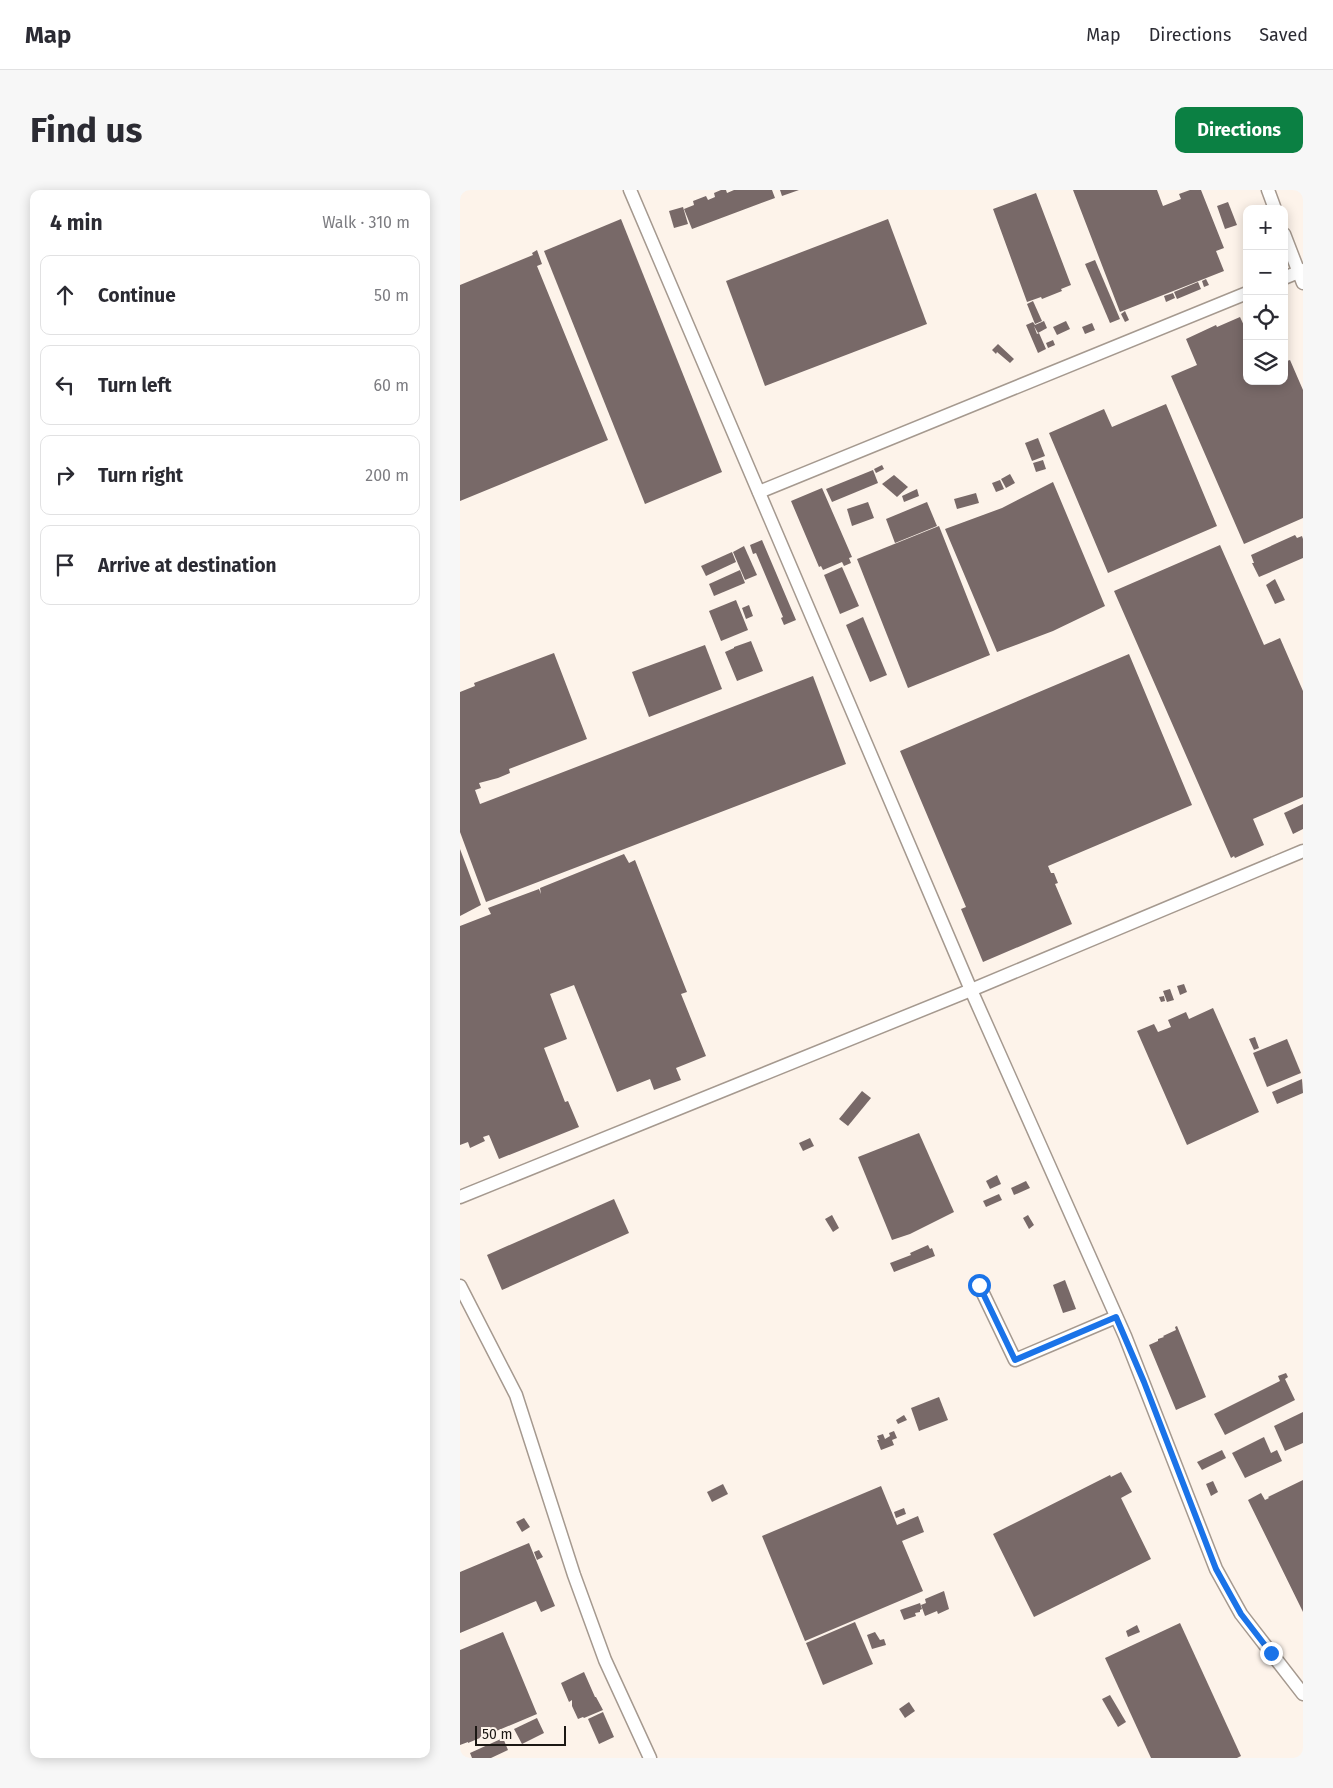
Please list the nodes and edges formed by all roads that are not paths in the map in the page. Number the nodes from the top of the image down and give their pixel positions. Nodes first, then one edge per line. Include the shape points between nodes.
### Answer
1 (630, 190) edge
2 (1268, 190) edge
3 (1274, 205) edge
4 (1288, 244) edge
5 (1301, 275) edge
6 (1288, 277) edge
7 (1243, 295) edge
8 (759, 492) junction
9 (1303, 852) edge
10 (970, 990) junction
11 (460, 1197) edge
12 (979, 1285) dead end
13 (460, 1286) edge
14 (1116, 1317) junction
15 (1303, 1694) edge
16 (650, 1758) edge

1 - 8 street
2 - 3 street
4 - 5 street
5 - 6 street
7 - 8 street
8 - 10 street
9 - 10 street
10 - 11 street
10 - 14 street
12 - 14 street via 1015,1360
13 - 16 street via 516,1396 605,1660
14 - 15 street via 1216,1569 1241,1614

